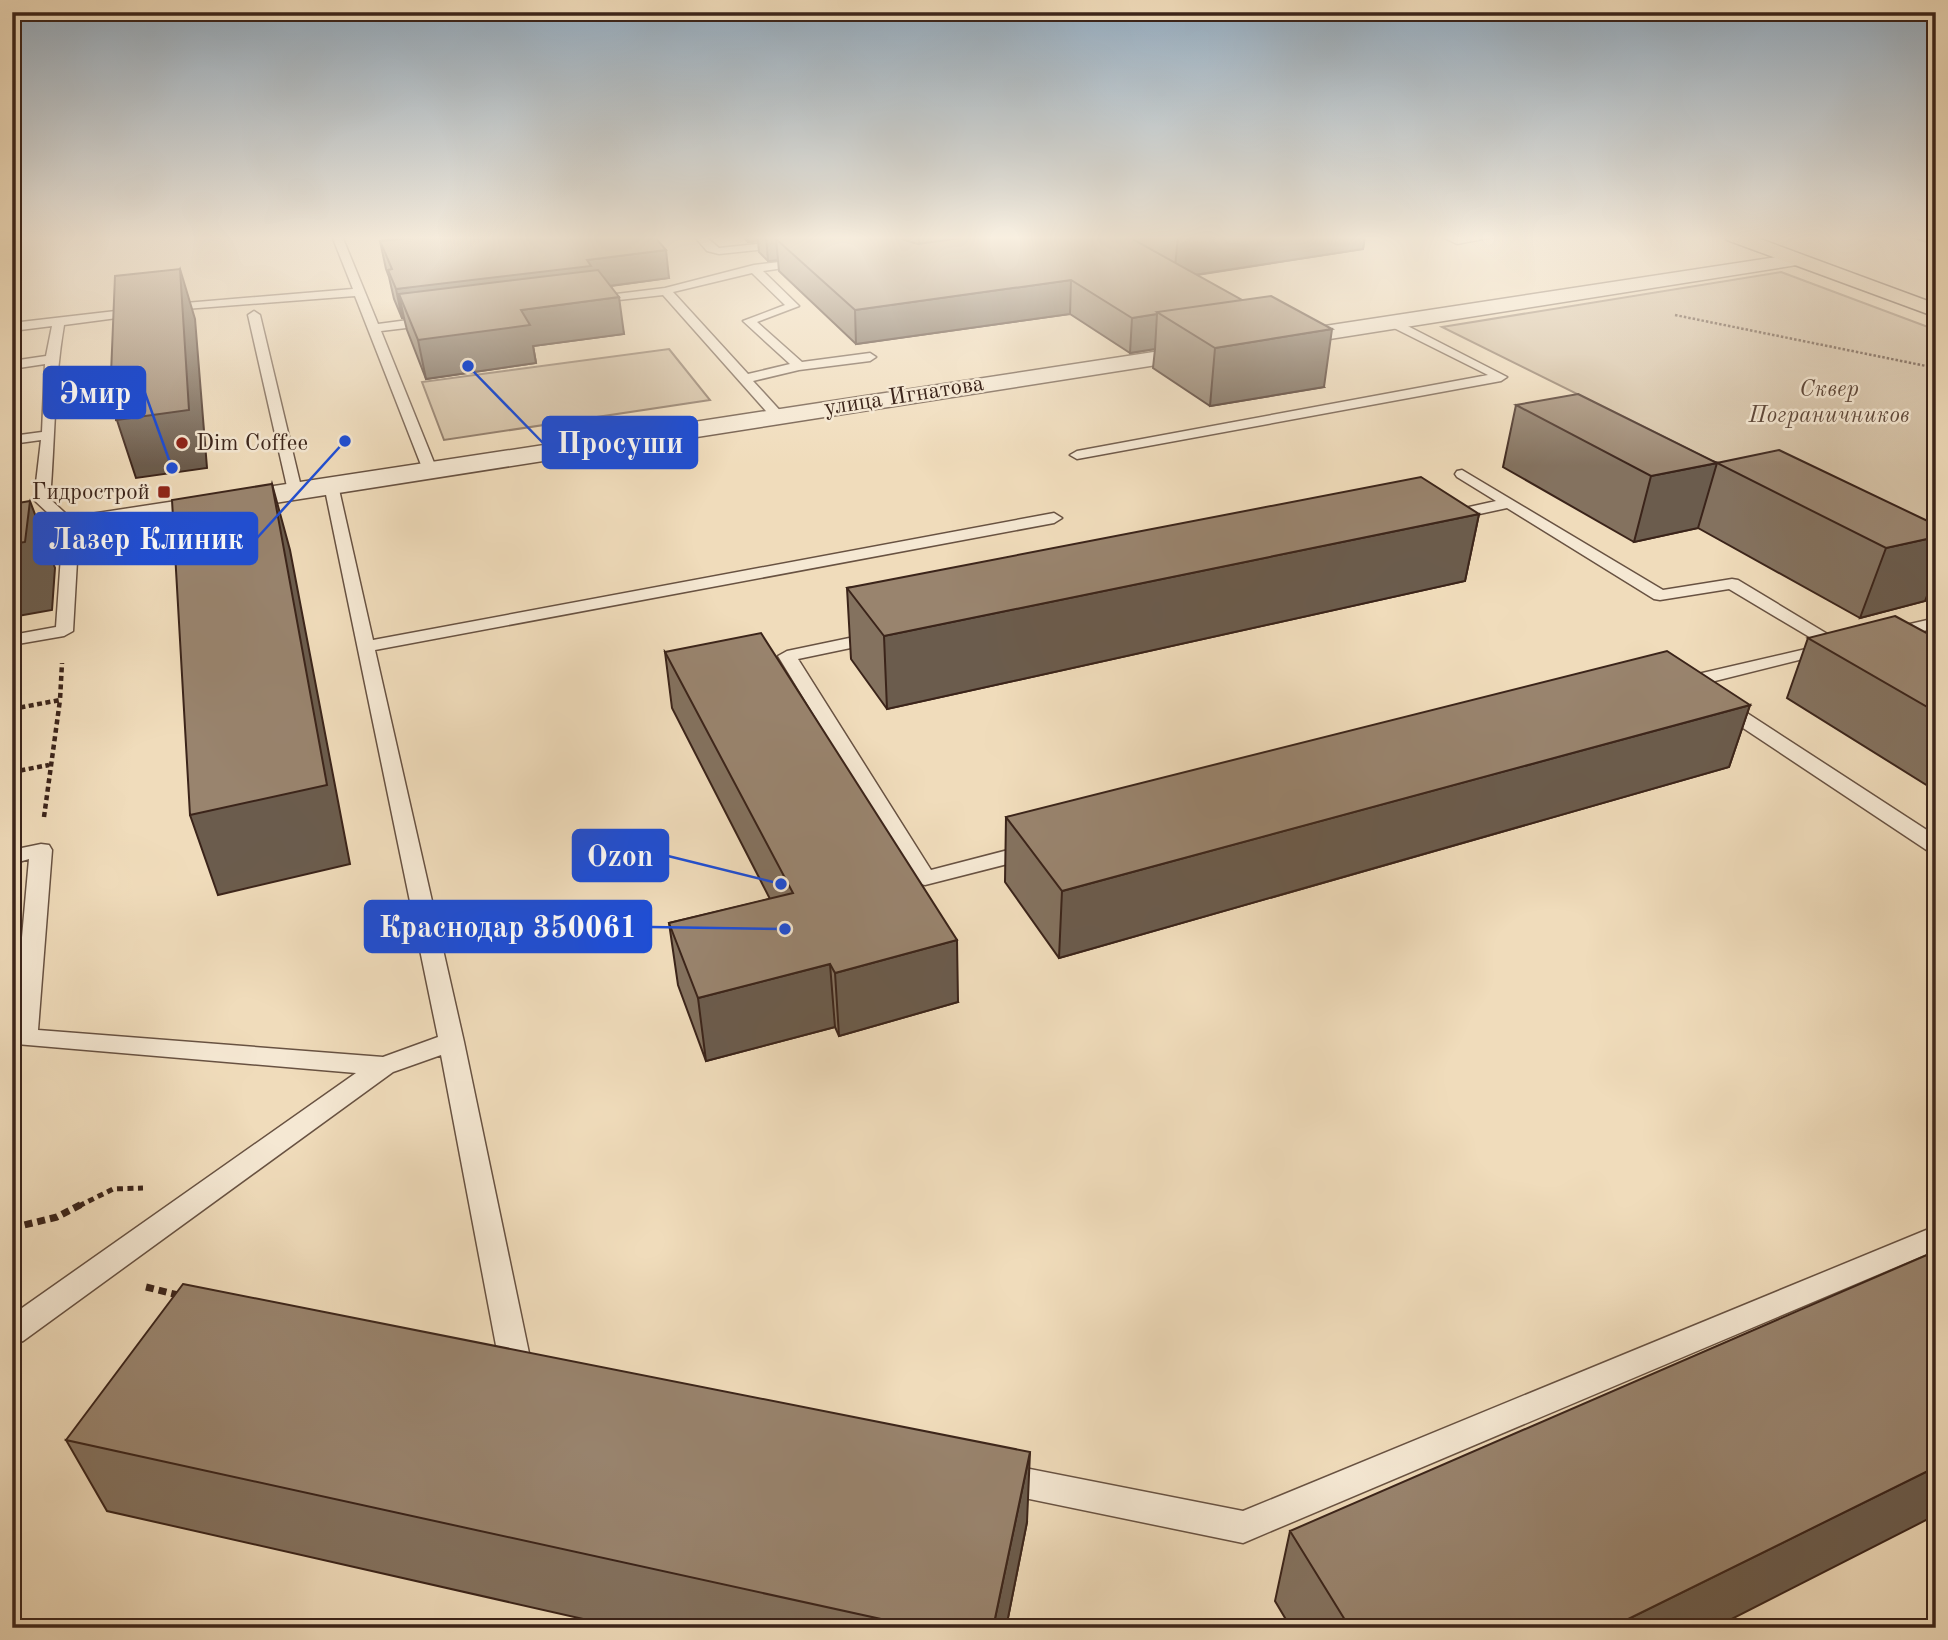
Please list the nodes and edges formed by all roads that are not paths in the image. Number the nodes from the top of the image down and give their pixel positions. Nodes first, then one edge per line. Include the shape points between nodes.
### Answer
1 (134, 313) edge
2 (370, 313) edge
3 (685, 313) edge
4 (774, 313) edge
5 (1454, 313) edge
6 (254, 315) dead end
7 (445, 319) edge
8 (59, 322) junction
9 (1392, 322) junction
10 (12, 327) edge
11 (376, 328) junction
12 (1257, 343) edge
13 (1230, 347) edge
14 (870, 357) edge
15 (52, 359) junction
16 (12, 365) edge
17 (799, 366) junction
18 (744, 379) junction
19 (778, 415) junction
20 (49, 435) junction
21 (12, 440) edge
22 (1077, 455) dead end
23 (430, 470) junction
24 (1462, 474) dead end
25 (331, 485) junction
26 (295, 491) junction
27 (1509, 503) junction
28 (1054, 518) dead end
29 (1427, 520) edge
30 (71, 526) junction
31 (12, 535) edge
32 (1936, 623) edge
33 (896, 633) edge
34 (12, 640) edge
35 (367, 646) junction
36 (1840, 647) junction
37 (1686, 682) junction
38 (1659, 689) edge
39 (1936, 846) edge
40 (1045, 847) edge
41 (12, 857) edge
42 (451, 1042) junction
43 (384, 1066) junction
44 (1936, 1237) edge
45 (12, 1332) edge
46 (546, 1385) edge
47 (970, 1471) edge

1 - 8 lane
2 - 11 lane
3 - 18 lane
4 - 17 lane via 749,321
5 - 9 street
6 - 26 lane
7 - 11 lane
8 - 10 lane
8 - 15 lane
9 - 12 street
9 - 22 lane via 1501,377
11 - 23 lane
13 - 19 street, улица Игнатова
14 - 17 lane
15 - 16 lane
15 - 20 lane
17 - 18 lane
18 - 19 lane
19 - 23 street, улица Игнатова
20 - 21 lane
20 - 30 lane via 42,500
23 - 25 street, улица Игнатова
24 - 27 lane
25 - 26 street, улица Игнатова
25 - 35 lane
26 - 30 street, улица Игнатова
27 - 29 lane
27 - 36 lane via 1660,595 1732,584
28 - 35 lane
30 - 31 street, улица Игнатова
30 - 34 lane via 64,631
32 - 36 lane via 1876,644
33 - 40 lane via 787,656 925,878
35 - 42 lane
36 - 37 lane
37 - 38 lane
37 - 39 lane
41 - 43 lane via 41,850 25,1038
42 - 43 lane
42 - 46 lane via 519,1379
43 - 45 lane
44 - 47 lane via 1243,1527

